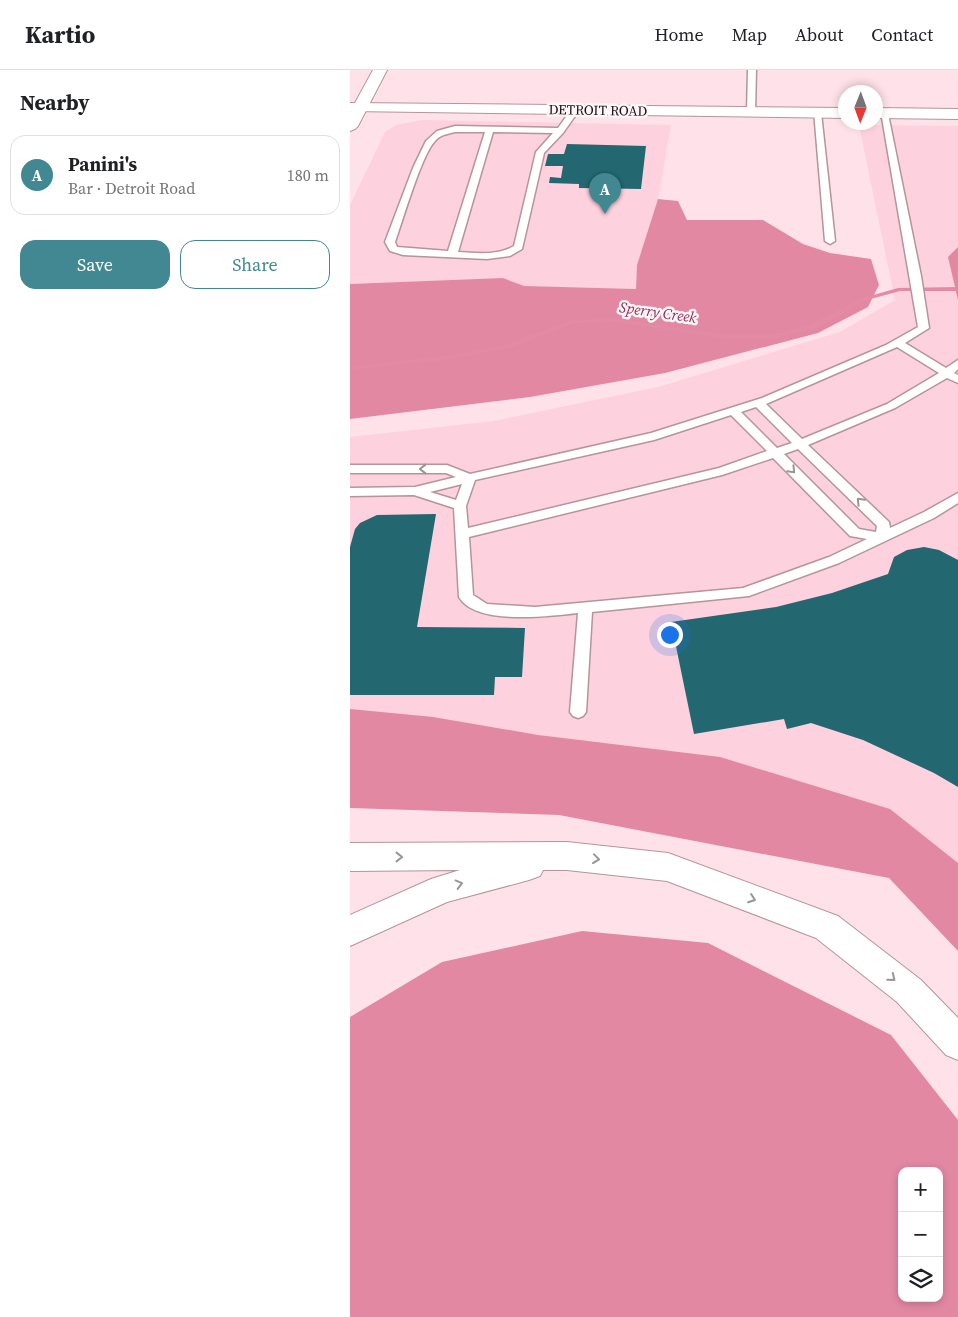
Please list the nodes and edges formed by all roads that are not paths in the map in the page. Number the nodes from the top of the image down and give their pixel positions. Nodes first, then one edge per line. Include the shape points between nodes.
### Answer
1 (380, 70) edge
2 (752, 70) edge
3 (354, 107) edge
4 (576, 109) junction
5 (751, 112) junction
6 (818, 113) junction
7 (838, 113) edge
8 (883, 114) edge
9 (958, 114) edge
10 (350, 126) edge
11 (883, 128) edge
12 (490, 129) junction
13 (560, 131) junction
14 (830, 241) dead end
15 (452, 254) junction
16 (898, 343) junction
17 (958, 363) edge
18 (953, 376) edge
19 (757, 402) junction
20 (733, 410) junction
21 (799, 444) junction
22 (775, 452) junction
23 (350, 469) edge
24 (470, 478) junction
25 (415, 491) junction
26 (350, 492) edge
27 (958, 497) edge
28 (460, 506) junction
29 (462, 534) junction
30 (882, 537) junction
31 (584, 608) junction
32 (578, 712) dead end
33 (567, 856) junction
34 (350, 857) edge
35 (350, 931) edge
36 (958, 1043) edge

1 - 3 main road
2 - 5 lane
3 - 4 main road, DETROIT ROAD
3 - 10 main road
4 - 5 main road, DETROIT ROAD
4 - 13 lane
5 - 6 main road, DETROIT ROAD
6 - 7 main road, DETROIT ROAD
6 - 14 lane
8 - 9 main road
11 - 16 lane via 916,276 924,328
12 - 13 lane
12 - 15 lane
12 - 15 lane via 455,129 440,133 430,141 390,242 393,249 403,252
13 - 15 lane via 540,152 519,247 507,254
16 - 18 lane
16 - 19 lane
17 - 18 lane
18 - 21 lane
19 - 20 lane
19 - 21 lane
20 - 22 lane
20 - 24 lane via 654,436
21 - 22 lane
30 -> 21 lane via 884,525
22 - 29 lane via 722,471
22 -> 30 lane via 855,533
24 -> 23 lane via 447,469
24 - 25 lane
24 - 28 lane
25 - 26 lane
25 - 28 lane
27 - 30 lane
28 - 29 lane
29 - 31 lane via 466,597 484,609 535,612
30 - 31 lane via 834,560 744,593
31 - 32 lane
34 -> 33 main road
35 -> 33 main road via 442,889
33 -> 36 main road via 668,867 827,927 908,991

